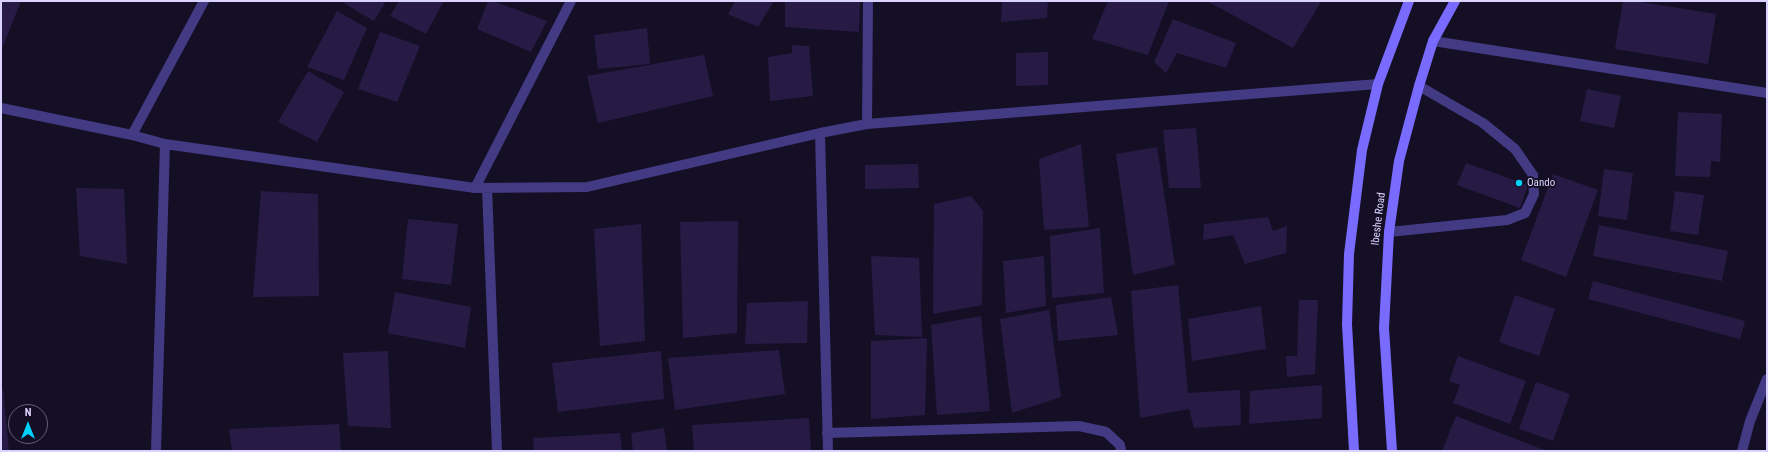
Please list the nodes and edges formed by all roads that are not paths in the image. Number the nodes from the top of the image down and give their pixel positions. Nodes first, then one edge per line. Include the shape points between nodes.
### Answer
1 (204, 1) edge
2 (571, 1) edge
3 (868, 1) edge
4 (1408, 1) edge
5 (1455, 1) edge
6 (1434, 41) junction
7 (1378, 84) junction
8 (1419, 86) junction
9 (1767, 93) edge
10 (1, 108) edge
11 (867, 124) junction
12 (820, 133) junction
13 (132, 135) junction
14 (165, 144) junction
15 (475, 188) junction
16 (487, 188) junction
17 (1389, 232) junction
18 (1767, 379) edge
19 (827, 433) junction
20 (156, 451) edge
21 (497, 451) edge
22 (828, 451) edge
23 (1121, 451) edge
24 (1354, 451) edge
25 (1392, 451) edge
26 (1742, 451) edge

1 - 13 street
2 - 15 street
3 - 11 street
4 - 7 main road
5 - 6 main road, Ibeshe Road
6 - 8 main road, Ibeshe Road
6 - 9 street
7 - 11 street
7 - 24 main road via 1362,150 1349,254 1347,324
8 - 17 main road, Ibeshe Road via 1399,161
8 - 17 street via 1483,123 1515,149 1533,175 1534,194 1525,213 1507,220
10 - 13 street
11 - 12 street
12 - 16 street via 587,187
12 - 19 street
13 - 14 street
14 - 15 street
14 - 20 street
15 - 16 street
16 - 21 street
17 - 25 main road, Ibeshe Road via 1384,328
18 - 26 street via 1750,421
19 - 22 street
19 - 23 street via 1079,426 1106,432 1120,445

